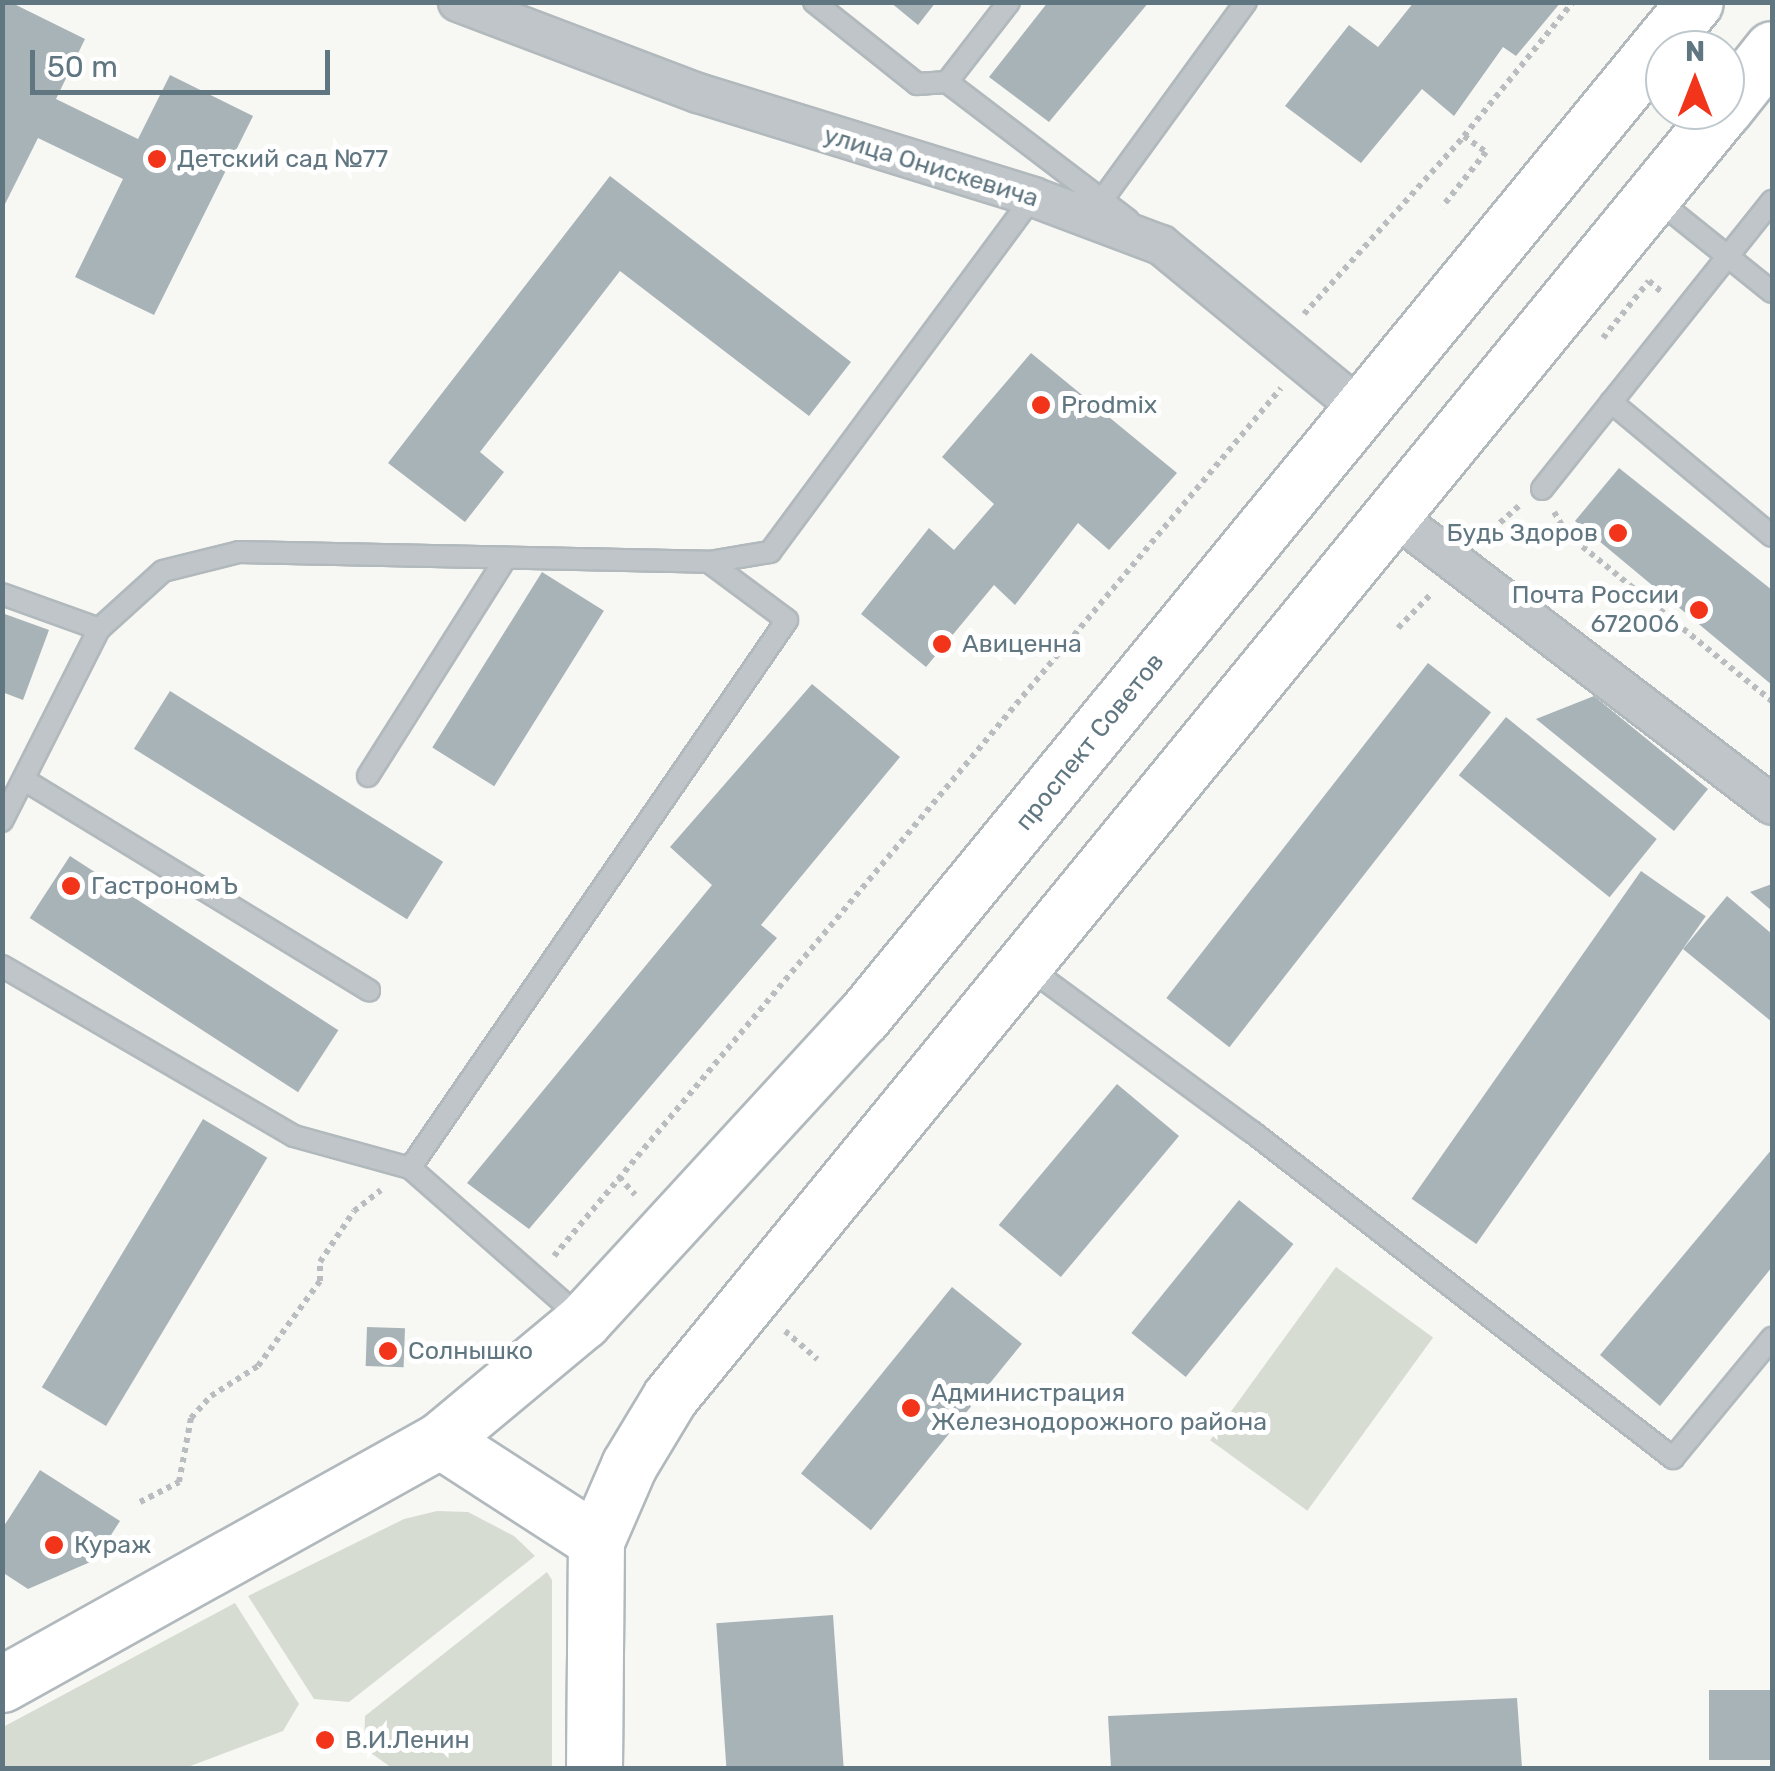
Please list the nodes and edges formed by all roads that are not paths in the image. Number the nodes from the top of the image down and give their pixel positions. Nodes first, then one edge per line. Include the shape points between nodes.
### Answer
1 (458, 2) edge
2 (814, 2) edge
3 (1008, 2) edge
4 (1246, 2) edge
5 (1695, 2) edge
6 (1772, 49) edge
7 (948, 82) junction
8 (1745, 83) edge
9 (1707, 130) edge
10 (1654, 196) junction
11 (1033, 197) junction
12 (1102, 200) junction
13 (1772, 200) edge
14 (1162, 245) junction
15 (1728, 256) junction
16 (1772, 292) edge
17 (1611, 402) junction
18 (1361, 409) junction
19 (1542, 489) road end
20 (1393, 514) junction
21 (1772, 536) edge
22 (506, 558) junction
23 (709, 562) junction
24 (2, 594) edge
25 (99, 629) junction
26 (368, 776) dead end
27 (26, 780) junction
28 (1772, 805) edge
29 (2, 822) edge
30 (2, 966) edge
31 (1026, 966) junction
32 (370, 990) dead end
33 (410, 1168) junction
34 (584, 1321) junction
35 (1772, 1338) edge
36 (440, 1440) junction
37 (596, 1541) junction
38 (2, 1684) edge
39 (594, 1768) edge

1 - 11 street, улица Онискевича via 698,94
2 - 7 lane via 917,84
3 - 7 lane
4 - 12 lane
5 - 18 main road, проспект Советов
6 - 8 main road
7 - 12 lane
9 - 10 main road
10 - 15 lane
10 - 20 main road
11 - 14 street, улица Онискевича
11 - 23 lane via 770,552
12 - 14 lane
13 - 15 lane
14 - 18 street, улица Онискевича
15 - 16 lane
15 - 17 lane
17 - 19 lane
17 - 21 lane
18 - 34 main road, проспект Советов via 863,1017
20 - 28 street
20 - 31 main road
22 - 23 lane
22 - 25 lane via 239,552 163,572
22 - 26 lane
23 - 33 lane via 787,620
24 - 25 lane
25 - 27 lane
27 - 29 lane
27 - 32 lane
30 - 33 lane via 294,1136
31 - 35 lane via 1251,1131 1672,1458
31 - 37 main road via 670,1397 629,1465
33 - 34 lane
34 - 36 main road, проспект Советов
36 - 37 main road
36 - 38 main road, проспект Советов
37 - 39 main road

